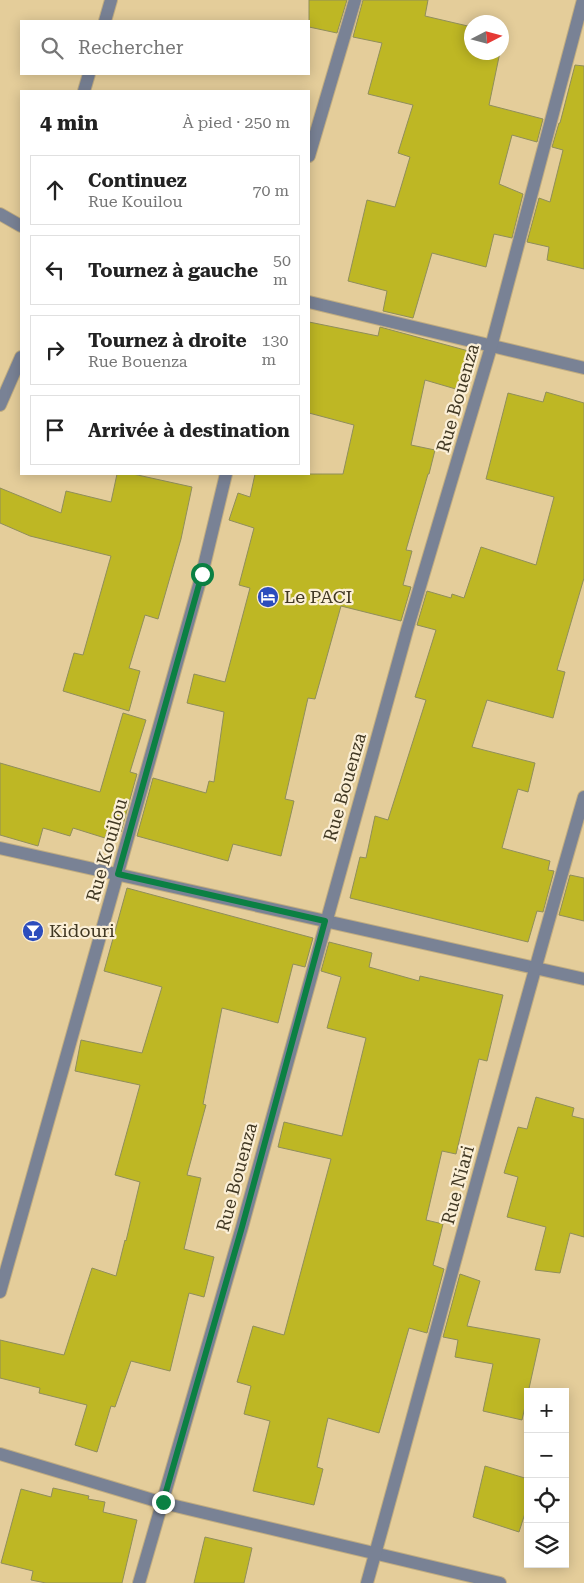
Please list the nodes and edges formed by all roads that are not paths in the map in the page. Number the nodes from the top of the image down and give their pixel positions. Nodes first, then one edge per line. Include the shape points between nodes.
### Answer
1 (111, 0) edge
2 (355, 0) edge
3 (583, 0) edge
4 (105, 20) edge
5 (89, 75) edge
6 (84, 90) edge
7 (310, 153) edge
8 (0, 214) edge
9 (20, 225) edge
10 (310, 302) edge
11 (491, 347) junction
12 (20, 359) edge
13 (584, 368) edge
14 (0, 404) edge
15 (226, 475) edge
16 (584, 797) edge
17 (0, 848) edge
18 (118, 874) junction
19 (325, 921) junction
20 (534, 968) junction
21 (584, 979) edge
22 (0, 1292) edge
23 (0, 1454) edge
24 (163, 1502) junction
25 (376, 1552) junction
26 (139, 1583) edge
27 (367, 1583) edge
28 (500, 1583) edge

1 - 4 street
2 - 7 street
3 - 11 street, Rue Bouenza
5 - 6 street
8 - 9 street
10 - 11 street
11 - 13 street
11 - 19 street, Rue Bouenza
12 - 14 street
15 - 18 street, Rue Kouilou via 202,574
16 - 20 street, Rue Niari
17 - 18 street
18 - 19 street
18 - 22 street, Rue Kouilou
19 - 20 street
19 - 24 street, Rue Bouenza
20 - 21 street
20 - 25 street, Rue Niari
23 - 24 street
24 - 25 street
24 - 26 street, Rue Bouenza
25 - 27 street, Rue Niari
25 - 28 street

